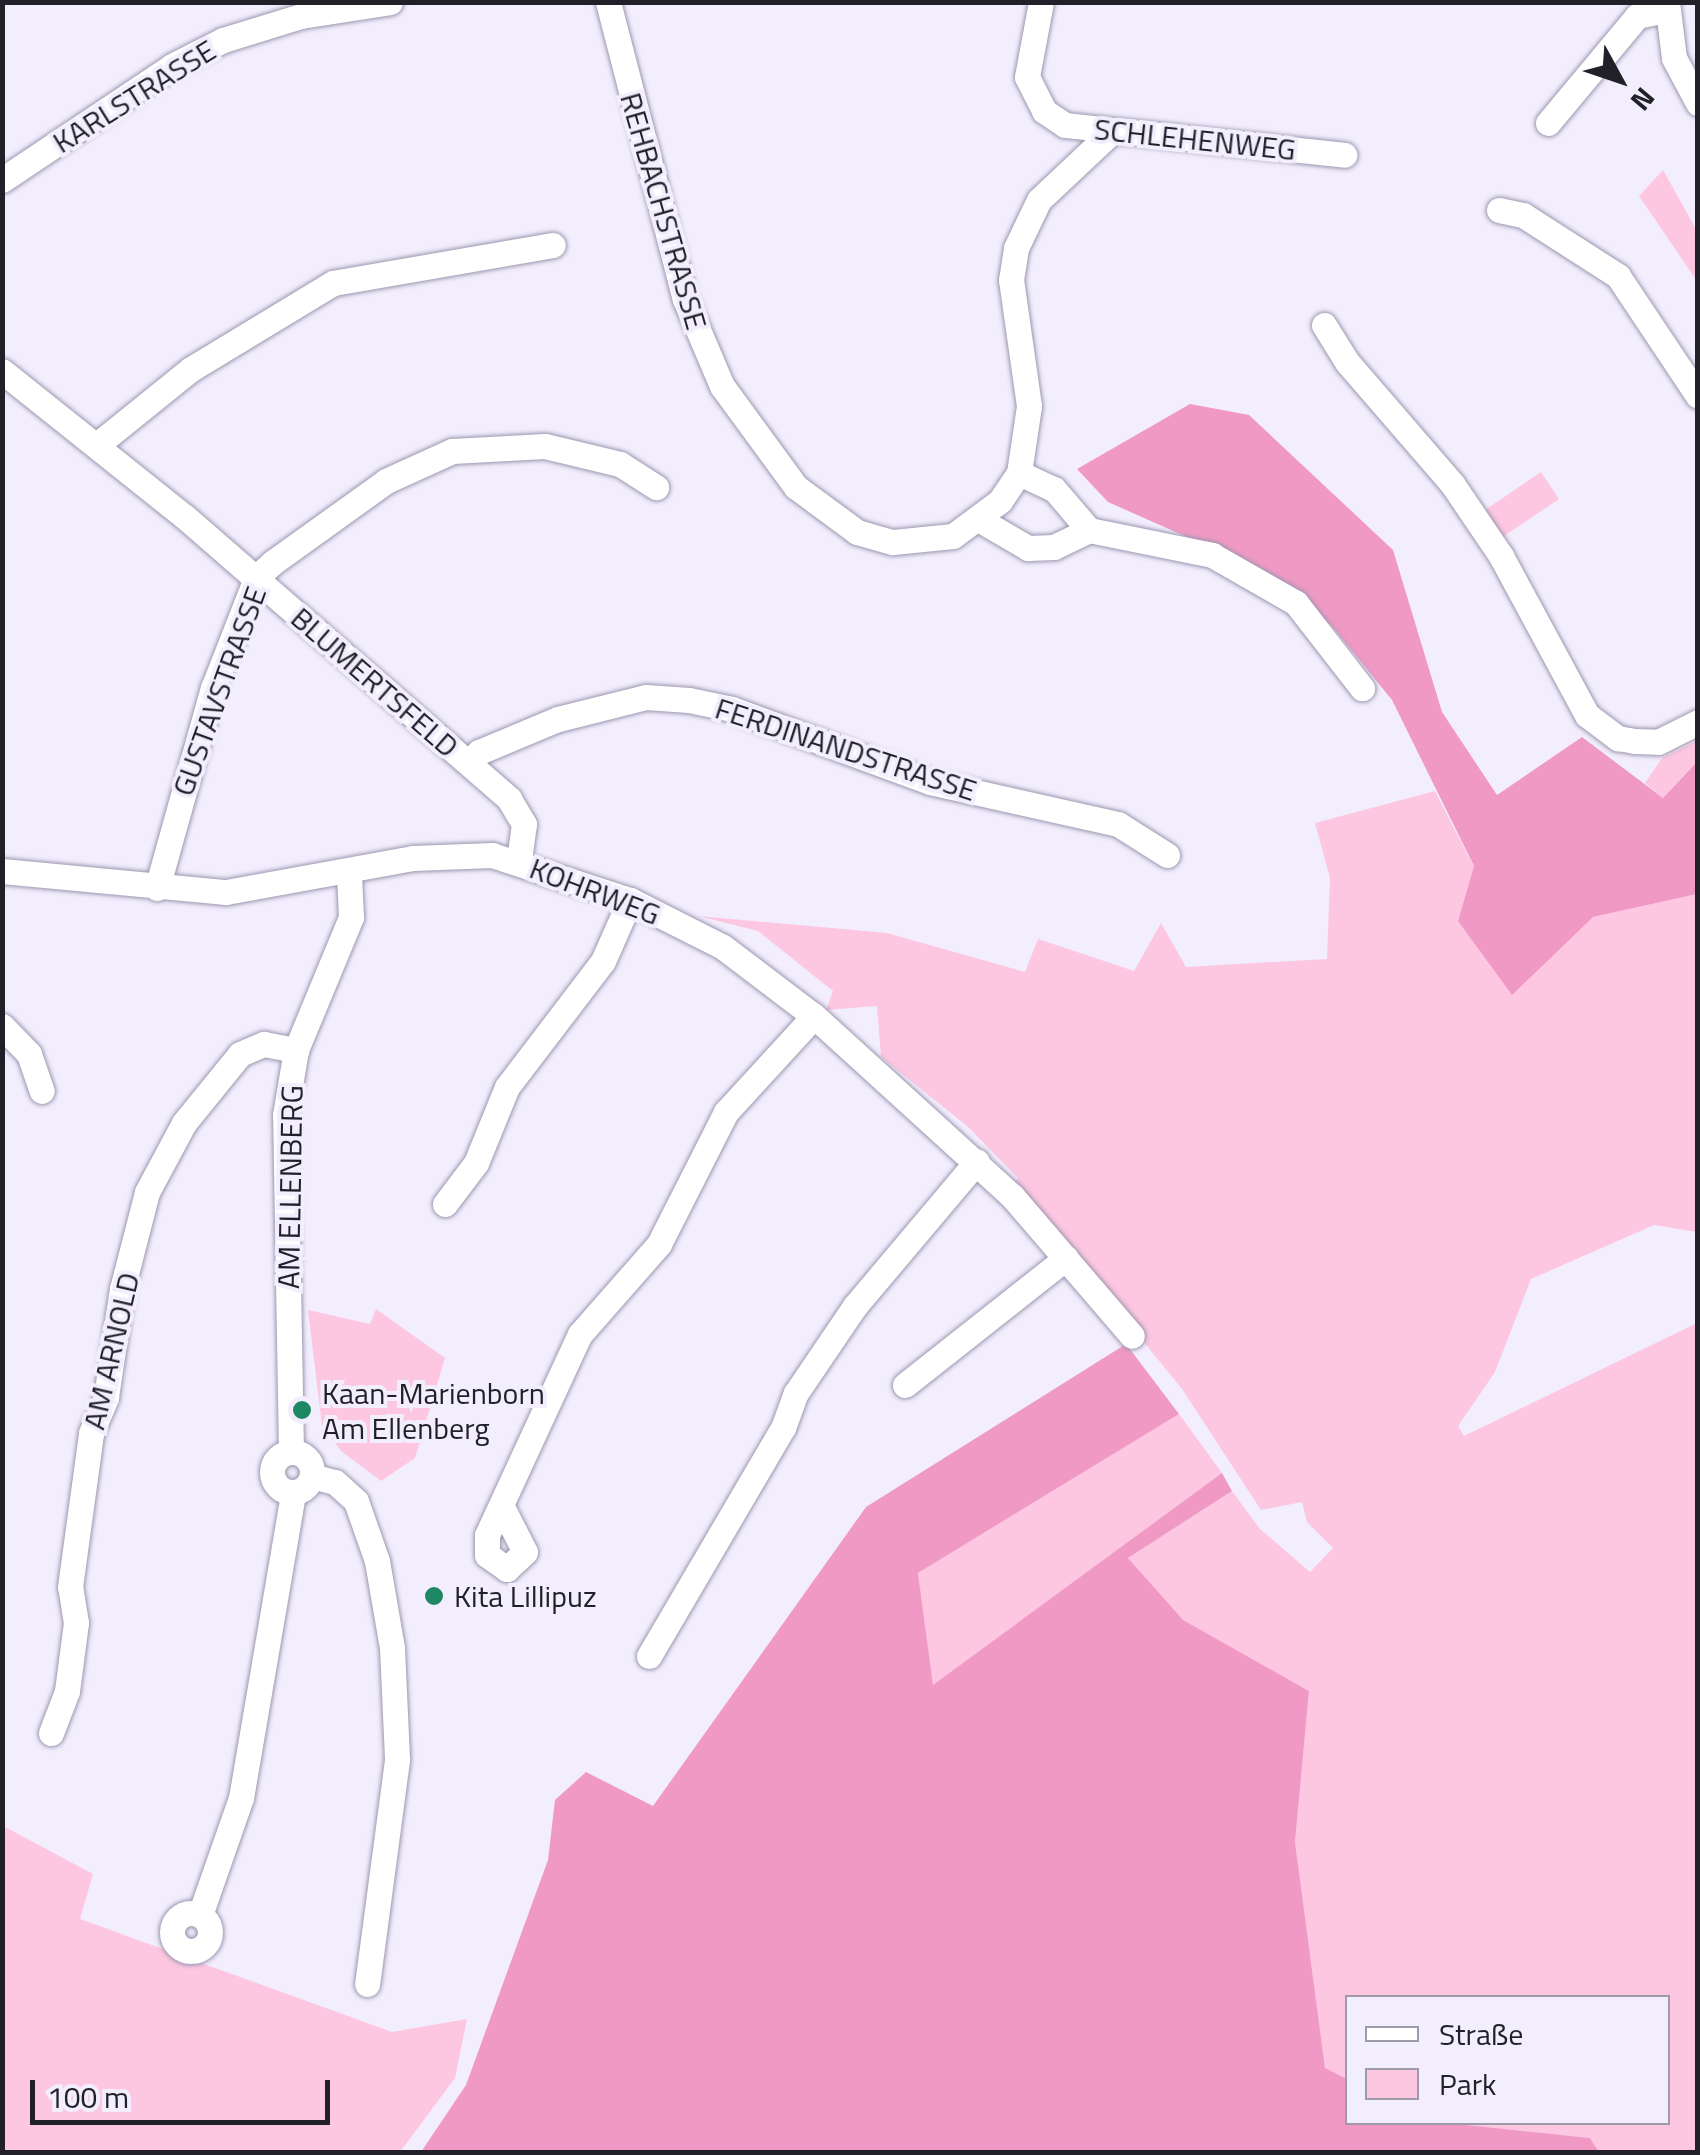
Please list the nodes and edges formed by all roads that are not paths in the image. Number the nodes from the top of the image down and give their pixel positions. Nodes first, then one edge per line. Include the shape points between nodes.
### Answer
1 (390, 2) edge
2 (608, 2) edge
3 (1041, 2) edge
4 (1666, 6) edge
5 (1698, 104) edge
6 (1548, 124) dead end
7 (1110, 133) junction
8 (1344, 155) dead end
9 (2, 180) edge
10 (1499, 210) dead end
11 (553, 245) dead end
12 (1324, 325) dead end
13 (2, 371) edge
14 (1698, 396) edge
15 (98, 444) junction
16 (1019, 474) junction
17 (656, 487) dead end
18 (980, 520) junction
19 (1089, 530) junction
20 (256, 578) junction
21 (1362, 688) dead end
22 (1698, 722) edge
23 (468, 763) junction
24 (1167, 854) dead end
25 (519, 861) junction
26 (2, 872) edge
27 (350, 874) junction
28 (158, 888) junction
29 (630, 900) junction
30 (814, 1016) junction
31 (2, 1026) edge
32 (296, 1050) junction
33 (42, 1091) dead end
34 (977, 1161) junction
35 (445, 1204) dead end
36 (1066, 1258) junction
37 (1132, 1336) dead end
38 (905, 1385) dead end
39 (302, 1484) junction
40 (504, 1508) dead end
41 (649, 1656) dead end
42 (52, 1733) dead end
43 (200, 1915) dead end
44 (366, 1984) dead end

1 - 9 street, KARLSTRASSE via 302,16 224,40 172,66
2 - 18 street, REHBACHSTRASSE via 686,300 722,386 752,434 796,487 857,532 926,542
3 - 7 street, SCHLEHENWEG via 1026,77 1044,111 1065,125
4 - 5 street via 1674,58
4 - 6 street via 1637,16
7 - 8 street, SCHLEHENWEG
7 - 16 street via 1048,190 1016,248 1011,280 1029,406
10 - 14 street via 1524,214 1618,276
11 - 15 street via 333,283 191,369
12 - 22 street via 1347,362 1453,484 1502,556 1588,716 1618,738 1635,741 1658,742
13 - 15 street, BLUMERTSFELD
15 - 20 street, BLUMERTSFELD
16 - 18 street, REHBACHSTRASSE
16 - 19 street via 1054,489
17 - 20 street, GUSTAVSTRASSE via 620,464 545,446 452,451 386,481
18 - 19 street via 1008,542 1044,550
19 - 21 street via 1212,554 1264,581 1315,622
20 - 23 street, BLUMERTSFELD
20 - 28 street, GUSTAVSTRASSE via 185,769
23 - 24 street, FERDINANDSTRASSE via 479,752 558,719 646,698 689,700 732,709 930,782 1118,824
23 - 25 street, BLUMERTSFELD via 518,811 524,824
25 - 27 street, KOHRWEG via 459,854
25 - 29 street, KOHRWEG
26 - 28 street, KOHRWEG
27 - 28 street, KOHRWEG via 226,892
27 - 32 street, AM ELLENBERG via 351,917
29 - 30 street, KOHRWEG via 723,946
29 - 35 street via 604,961 507,1087 476,1164
30 - 34 street, KOHRWEG
30 - 40 street via 726,1112 659,1244 580,1334
31 - 33 street via 30,1054
32 - 39 street, AM ELLENBERG via 284,1178 291,1452 306,1458
32 - 42 street, AM ARNOLD via 264,1044 240,1054 184,1123 147,1192 122,1290 106,1397 91,1433 70,1587 76,1623 68,1691
34 - 36 street, KOHRWEG
34 - 41 street via 855,1306 796,1394 784,1428
36 - 37 street, KOHRWEG
36 - 38 street
39 - 43 street via 241,1798
39 - 44 street, AM ELLENBERG via 335,1482 356,1502 376,1561 392,1648 396,1760

